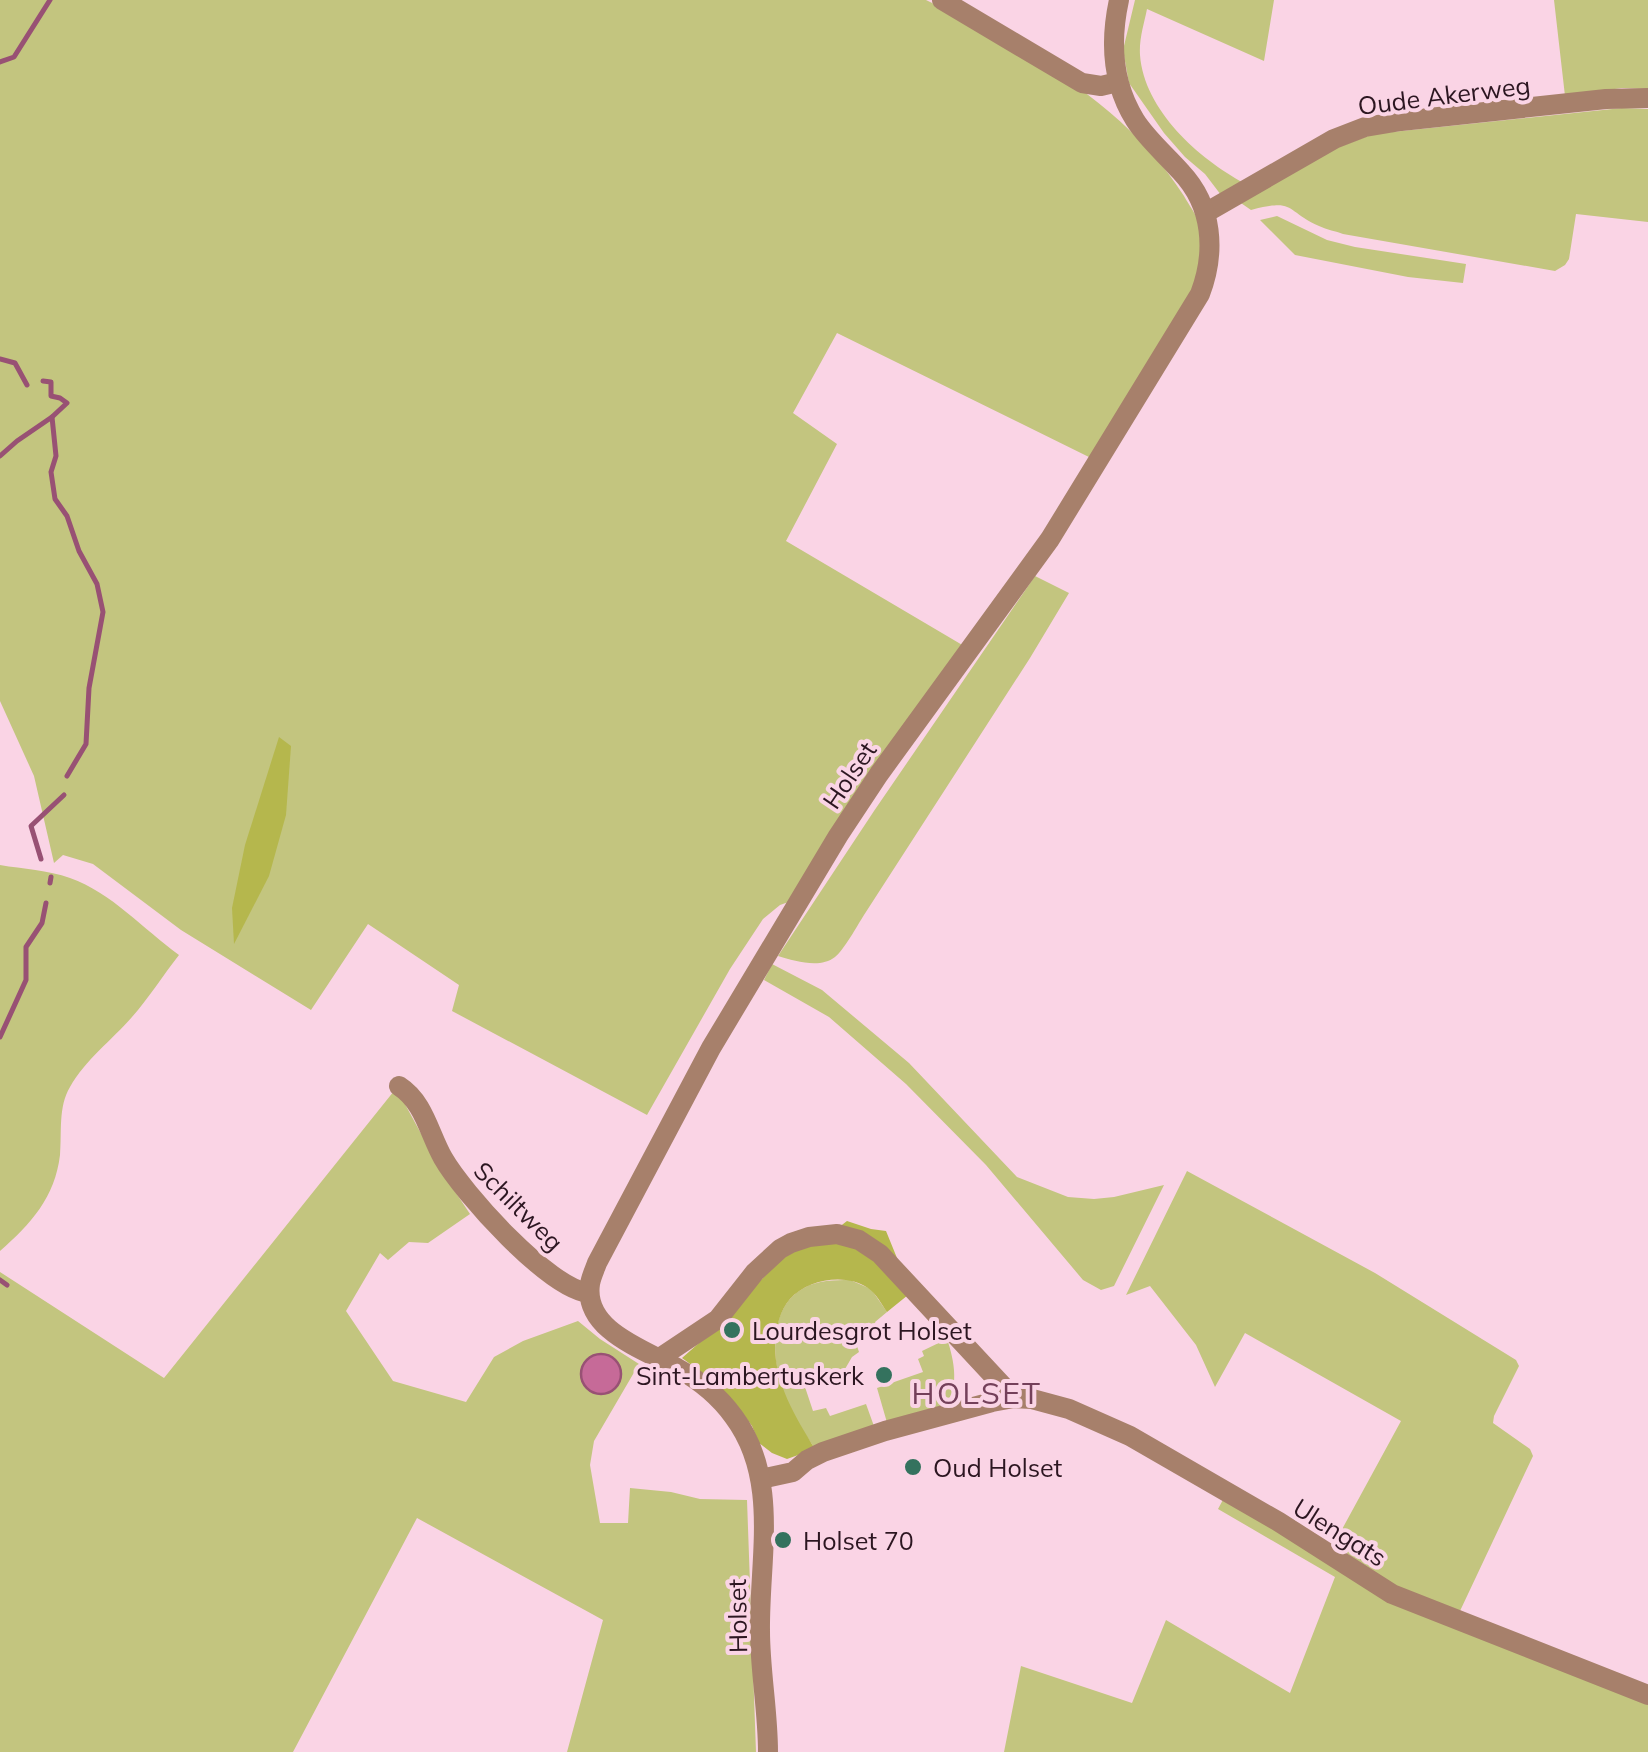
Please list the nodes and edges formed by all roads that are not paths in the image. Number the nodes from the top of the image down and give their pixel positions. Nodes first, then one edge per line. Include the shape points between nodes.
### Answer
1 (942, 0) edge
2 (1118, 0) edge
3 (1118, 82) junction
4 (1648, 98) edge
5 (1206, 212) junction
6 (399, 1086) dead end
7 (590, 1293) junction
8 (658, 1359) junction
9 (1014, 1398) junction
10 (761, 1480) junction
11 (1648, 1695) edge
12 (768, 1752) edge

1 - 3 street via 1082,83
2 - 3 street
3 - 5 street via 1136,122 1192,184
4 - 5 street, Oude Akerweg via 1365,127
5 - 7 street, Holset via 1210,252 1204,282 1180,328 1050,539 878,774 808,886 677,1109 597,1262
6 - 7 street, Schiltweg via 414,1097 470,1196 562,1282
7 - 8 street, Holset via 612,1332
8 - 9 street via 718,1319 780,1250 837,1234 880,1254
8 - 10 street, Holset via 711,1391 734,1416
9 - 10 street via 846,1442 793,1472
9 - 11 street, Ulengats via 1050,1403 1130,1436 1406,1601
10 - 12 street, Holset

